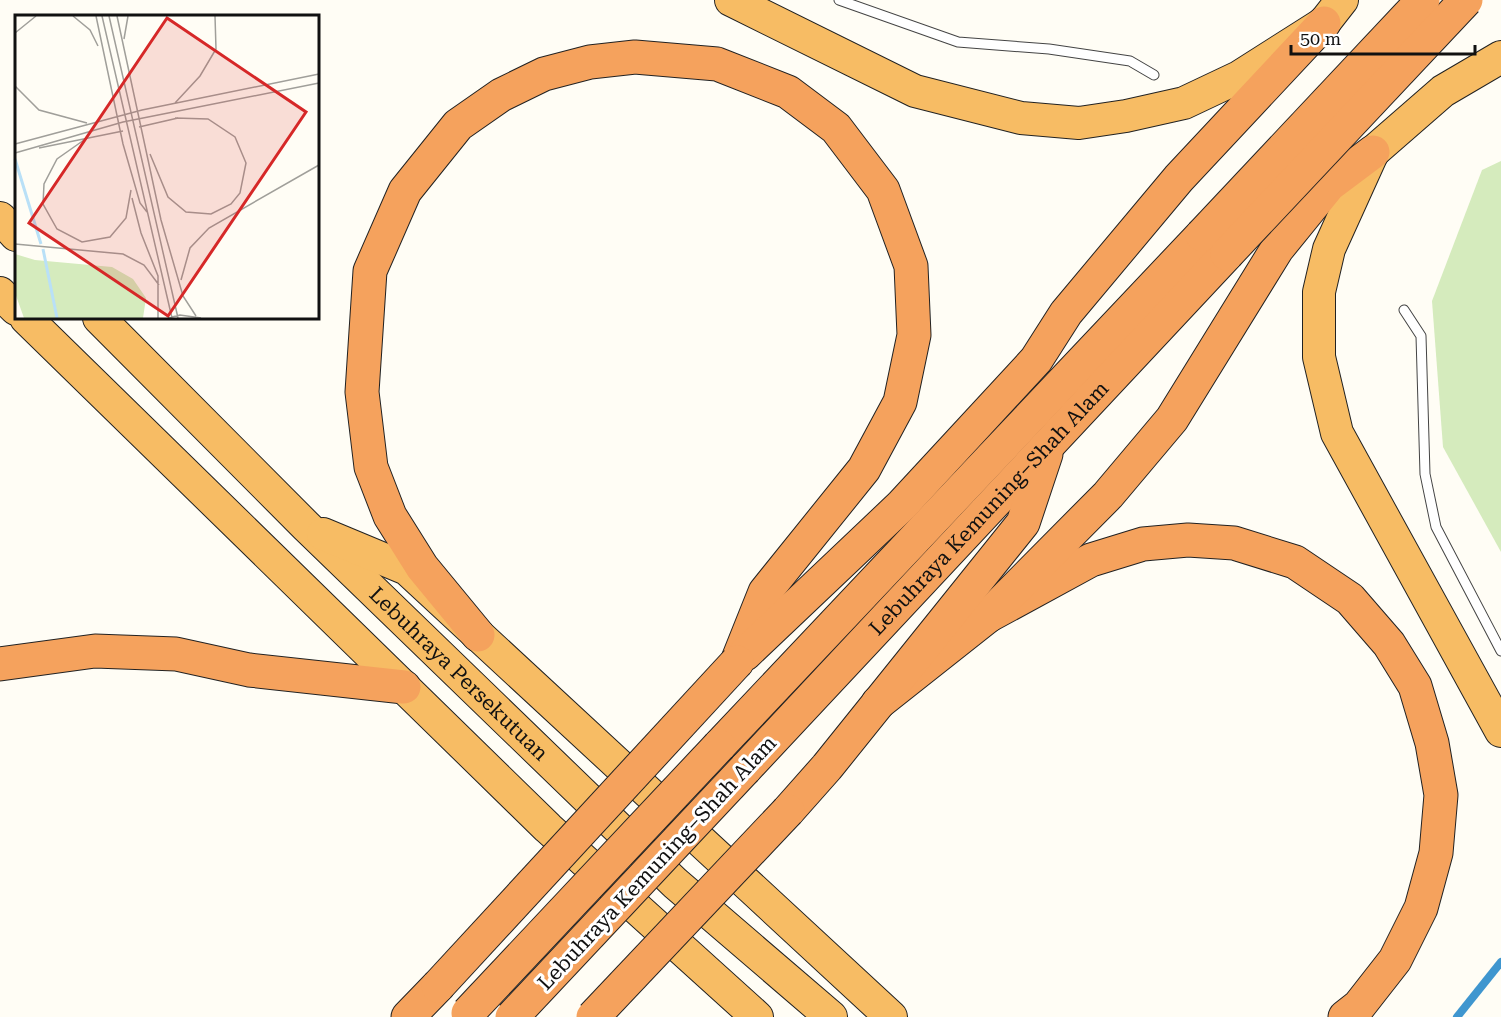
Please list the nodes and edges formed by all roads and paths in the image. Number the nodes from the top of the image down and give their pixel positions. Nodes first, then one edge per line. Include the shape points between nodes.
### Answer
1 (731, 0) edge
2 (839, 0) edge
3 (1423, 0) edge
4 (1466, 0) edge
5 (1334, 12) edge
6 (1501, 57) edge
7 (1155, 75) dead end
8 (1373, 152) junction
9 (0, 218) edge
10 (15, 234) edge
11 (0, 293) edge
12 (1140, 300) junction
13 (15, 308) edge
14 (1404, 310) dead end
15 (28, 320) edge
16 (101, 320) edge
17 (1036, 360) junction
18 (1050, 444) junction
19 (306, 526) junction
20 (988, 616) junction
21 (478, 635) junction
22 (1501, 651) edge
23 (737, 662) junction
24 (0, 664) edge
25 (404, 687) junction
26 (878, 704) junction
27 (1501, 731) edge
28 (466, 1015) edge
29 (408, 1017) edge
30 (512, 1017) edge
31 (593, 1017) edge
32 (757, 1017) edge
33 (831, 1017) edge
34 (891, 1017) edge
35 (1345, 1017) edge

1 - 5 highway via 915,91 1021,118 1079,123 1184,103 1239,77
2 - 7 lane via 958,42 1049,49 1130,61
3 - 12 highway, Lebuhraya Kemuning–Shah Alam, bridge
4 - 18 highway, Lebuhraya Kemuning–Shah Alam, bridge
5 - 17 highway via 1179,178 1066,313
6 - 8 highway via 1443,91
8 - 20 highway via 1329,185 1277,249 1172,419 1108,495
8 - 27 highway via 1329,249 1319,292 1319,357 1337,433
9 - 10 highway
11 - 13 highway
12 - 17 highway
12 - 28 highway, Lebuhraya Kemuning–Shah Alam, bridge
14 - 22 lane via 1421,336 1425,474 1436,527
15 - 25 highway
16 - 19 highway, Lebuhraya Persekutuan
17 - 23 highway via 902,505
18 - 26 highway via 1023,523
18 - 30 highway, Lebuhraya Kemuning–Shah Alam, bridge
19 - 21 highway via 406,569
19 - 33 highway, Lebuhraya Persekutuan via 675,883
20 - 26 highway
20 - 35 highway via 1090,560 1143,544 1188,540 1233,543 1295,562 1350,598 1389,644 1415,686 1432,743 1441,795 1436,853 1420,908 1395,960 1359,1006
21 - 23 highway via 422,567 390,516 370,467 362,392 370,271 405,191 458,125 501,95 544,74 590,62 635,57 717,64 788,92 836,128 883,190 912,266 914,336 900,402 869,460 765,592
21 - 34 highway
23 - 29 highway, bridge
24 - 25 highway via 95,651 176,654 249,670
25 - 32 highway via 548,828
26 - 31 highway, bridge via 788,811

